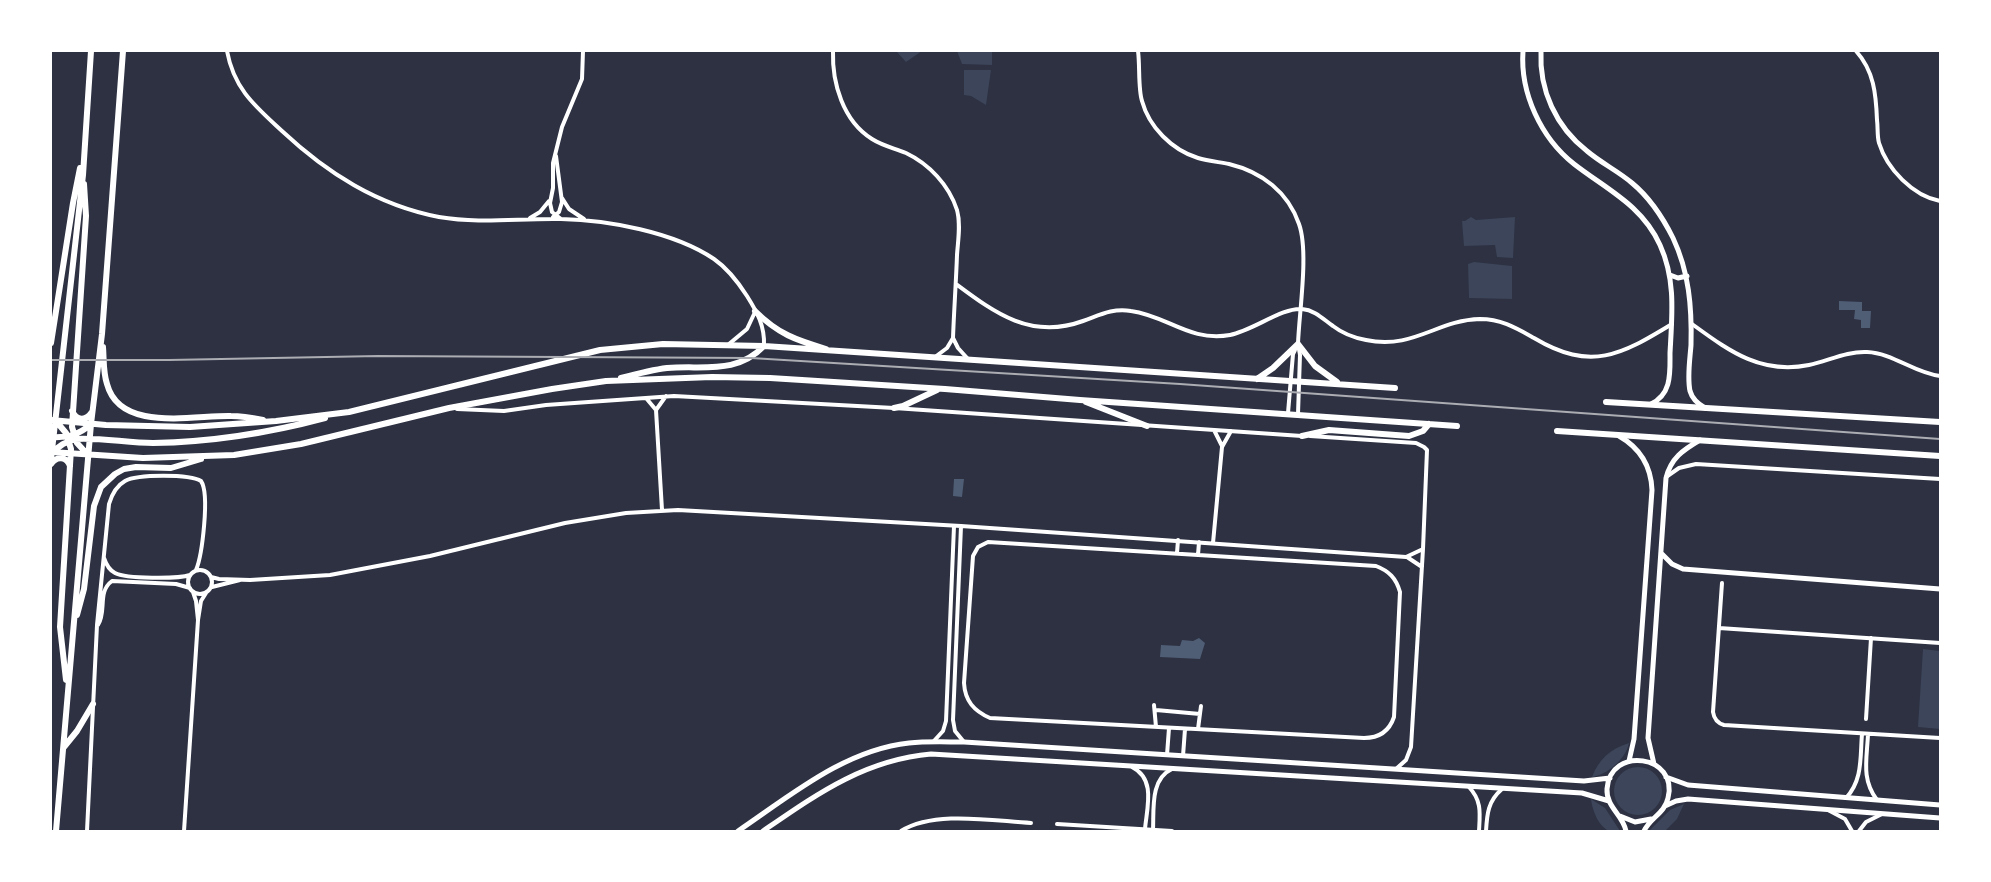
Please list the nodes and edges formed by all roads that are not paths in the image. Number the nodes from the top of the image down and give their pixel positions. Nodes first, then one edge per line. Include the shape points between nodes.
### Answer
1 (91, 51) edge
2 (123, 51) edge
3 (227, 51) edge
4 (583, 51) edge
5 (833, 51) edge
6 (1138, 51) edge
7 (1523, 51) edge
8 (1541, 51) edge
9 (1856, 51) edge
10 (85, 150) junction
11 (556, 155) junction
12 (83, 175) junction
13 (561, 197) junction
14 (550, 198) junction
15 (1940, 201) edge
16 (555, 215) junction
17 (549, 219) junction
18 (561, 219) junction
19 (525, 220) junction
20 (588, 221) junction
21 (1670, 275) junction
22 (1687, 276) junction
23 (956, 284) junction
24 (1299, 308) junction
25 (755, 311) junction
26 (1672, 324) junction
27 (1692, 324) junction
28 (1657, 332) junction
29 (102, 334) junction
30 (1671, 335) junction
31 (953, 338) junction
32 (51, 343) edge
33 (1298, 344) junction
34 (729, 345) junction
35 (764, 346) junction
36 (839, 352) junction
37 (933, 358) junction
38 (969, 360) junction
39 (1940, 376) edge
40 (1257, 379) junction
41 (606, 381) junction
42 (1291, 381) junction
43 (1299, 382) junction
44 (1341, 384) junction
45 (1395, 388) dead end
46 (945, 389) junction
47 (666, 396) junction
48 (645, 398) junction
49 (1080, 400) junction
50 (1606, 402) dead end
51 (1650, 405) junction
52 (449, 408) junction
53 (894, 408) junction
54 (1706, 409) junction
55 (92, 410) junction
56 (656, 410) junction
57 (72, 411) junction
58 (349, 412) junction
59 (1288, 413) junction
60 (1298, 414) junction
61 (53, 420) edge
62 (276, 421) junction
63 (72, 422) junction
64 (1940, 422) edge
65 (91, 424) junction
66 (1429, 424) junction
67 (1147, 426) junction
68 (1457, 426) dead end
69 (1214, 429) junction
70 (1231, 431) junction
71 (1557, 431) dead end
72 (1618, 435) junction
73 (1302, 436) junction
74 (52, 437) edge
75 (72, 438) junction
76 (90, 440) junction
77 (1701, 440) junction
78 (102, 441) junction
79 (1222, 447) junction
80 (51, 452) edge
81 (71, 454) junction
82 (88, 455) junction
83 (102, 456) junction
84 (1940, 456) edge
85 (208, 457) junction
86 (51, 459) edge
87 (51, 464) edge
88 (71, 467) junction
89 (1666, 478) junction
90 (1940, 479) edge
91 (662, 510) junction
92 (954, 526) junction
93 (961, 526) junction
94 (1178, 540) junction
95 (1199, 542) junction
96 (1213, 543) junction
97 (1424, 549) junction
98 (1177, 553) junction
99 (1662, 554) junction
100 (1198, 555) junction
101 (103, 556) junction
102 (1406, 556) junction
103 (1422, 567) junction
104 (196, 570) junction
105 (190, 575) junction
106 (212, 577) junction
107 (240, 580) junction
108 (1722, 583) dead end
109 (211, 588) junction
110 (1940, 589) edge
111 (191, 590) junction
112 (206, 593) junction
113 (198, 620) junction
114 (97, 625) junction
115 (73, 627) junction
116 (1719, 628) junction
117 (1871, 638) junction
118 (1940, 643) edge
119 (67, 692) junction
120 (93, 705) junction
121 (1201, 706) dead end
122 (1200, 714) junction
123 (1866, 719) dead end
124 (1156, 727) junction
125 (1169, 728) junction
126 (1185, 729) junction
127 (1198, 729) junction
128 (1862, 734) junction
129 (1869, 734) junction
130 (1940, 738) edge
131 (933, 742) junction
132 (964, 742) junction
133 (63, 748) junction
134 (1167, 755) junction
135 (1183, 756) junction
136 (1629, 761) junction
137 (1654, 764) junction
138 (1129, 765) junction
139 (1173, 768) junction
140 (1395, 770) junction
141 (1666, 777) junction
142 (1610, 778) junction
143 (1468, 786) junction
144 (1503, 788) junction
145 (1844, 799) junction
146 (1609, 801) junction
147 (1877, 801) junction
148 (1665, 806) junction
149 (1940, 806) edge
150 (1825, 809) junction
151 (1886, 812) junction
152 (1618, 815) junction
153 (1653, 818) junction
154 (1940, 818) edge
155 (1031, 823) dead end
156 (1057, 824) dead end
157 (1145, 829) junction
158 (1153, 830) edge
159 (56, 831) edge
160 (87, 831) edge
161 (184, 831) edge
162 (738, 831) edge
163 (763, 831) edge
164 (901, 831) edge
165 (1172, 831) edge
166 (1479, 831) edge
167 (1486, 831) edge
168 (1626, 831) edge
169 (1644, 831) edge
170 (1852, 831) edge
171 (1859, 831) edge

1 - 10 main road
2 - 29 main road
3 - 19 street via 237,84 250,101 303,150 348,183 394,204 439,216
4 - 11 street via 582,79 562,127
5 - 23 street via 837,89 850,119 881,144 918,160 950,194 959,222
6 - 24 street via 1141,99 1159,133 1191,156 1256,174 1291,206 1300,225 1303,247
7 - 21 street via 1531,105 1553,144 1638,212 1659,243
8 - 22 street via 1543,81 1553,111 1586,151 1625,177 1648,200 1672,236
9 - 15 street via 1871,75 1878,141 1885,156 1904,180 1932,200
10 - 12 main road
10 - 32 main road
11 - 13 street
11 - 14 street
12 - 57 main road via 86,216
12 - 61 main road
13 - 16 street via 561,207
13 - 20 street via 569,209
14 - 16 street
14 - 19 street via 540,212
16 - 17 street
16 - 18 street
17 - 18 street
17 - 19 street
18 - 20 street
20 - 25 street via 652,233 715,259 742,288
21 - 22 street
21 - 26 street
22 - 27 street
23 - 24 street via 1003,317 1042,327 1063,326 1102,313 1127,310 1197,335 1230,335
23 - 31 street
24 - 28 street via 1317,314 1354,337 1375,342 1407,341 1466,320 1494,320 1560,351 1586,357 1618,353
24 - 33 street
25 - 34 street via 747,329
25 - 35 street via 763,327
25 - 36 main road via 789,337
26 - 28 street
26 - 30 street
27 - 39 street via 1732,353 1768,365 1806,365 1867,352
27 - 54 street via 1690,390
28 - 30 street
29 - 55 main road
29 - 62 main road via 107,385 126,409 147,417 231,416
30 - 51 street via 1668,388
31 - 37 street
31 - 38 street
33 - 40 main road
33 - 42 street via 1293,354
33 - 43 street
33 - 44 main road via 1322,373
34 - 35 main road
34 - 58 main road via 663,344 600,350
35 - 36 main road
35 - 41 main road via 748,360 733,365 659,369
36 - 37 main road
37 - 38 main road
38 - 40 main road
40 - 42 main road
41 - 46 main road via 770,378
41 - 52 main road
42 - 43 main road
42 - 59 street
43 - 44 main road
43 - 60 street
44 - 45 main road
46 - 49 main road
46 - 53 main road
47 - 48 street
47 - 53 street
47 - 56 street
48 - 52 street via 504,411
48 - 56 street
49 - 59 main road
49 - 67 main road
50 - 51 main road
51 - 54 main road
52 - 85 main road via 301,444
53 - 67 street
54 - 64 main road
55 - 57 main road via 83,419
55 - 65 main road
56 - 91 street
57 - 63 main road
58 - 62 main road
58 - 78 main road via 209,440
59 - 60 main road
60 - 66 main road
61 - 63 main road
61 - 74 main road
61 - 75 main road
62 - 65 main road via 190,427
63 - 65 main road
63 - 75 main road
65 - 75 main road
65 - 76 main road
66 - 68 main road
66 - 73 main road via 1409,436 1329,430
67 - 69 street
69 - 70 street
69 - 79 street
70 - 73 street
70 - 79 street
71 - 72 main road
72 - 77 main road
72 - 136 street via 1644,458 1652,490
73 - 97 street via 1416,443 1424,447 1428,455
74 - 75 main road
74 - 80 main road
75 - 76 main road
75 - 80 main road
75 - 81 main road
75 - 82 main road
76 - 78 main road
76 - 82 main road
77 - 84 main road
77 - 89 street via 1677,455
78 - 83 main road via 95,448
79 - 96 street
80 - 81 main road
80 - 86 main road
81 - 82 main road
81 - 88 main road
82 - 83 main road
82 - 115 main road
83 - 85 main road
85 - 115 main road via 171,468 124,470 101,487 94,506 82,599
87 - 88 main road via 63,458
88 - 119 main road via 60,627
89 - 90 street via 1679,468 1696,464
89 - 99 street
91 - 92 street
91 - 107 street via 565,523 356,571
92 - 93 street
92 - 131 street via 946,722
93 - 94 street
93 - 132 street via 952,720
94 - 95 street
94 - 98 street
95 - 96 street
95 - 100 street
96 - 102 street
97 - 102 street
97 - 103 street
98 - 100 street
98 - 124 street via 994,542 983,544 973,556 964,683 972,707 990,718
99 - 110 street via 1683,569
99 - 137 street via 1648,738
100 - 127 street via 1376,566 1390,574 1400,592 1394,717 1384,733 1364,738
101 - 104 street via 109,504 119,485 139,477 194,477 204,485 205,493
101 - 105 street via 111,571 119,575
101 - 114 street
102 - 103 street
103 - 140 street via 1411,747 1406,760
104 - 105 street
104 - 106 street
105 - 111 street
106 - 107 street
106 - 109 street
107 - 109 street
108 - 116 street
109 - 112 street
111 - 112 street
111 - 113 street
111 - 114 street via 176,584 112,581 105,588 102,618
112 - 113 street
113 - 161 street
114 - 120 street
115 - 119 main road
116 - 117 street
116 - 128 street via 1713,712 1717,721 1724,725
117 - 118 street
117 - 123 street
119 - 133 main road
120 - 133 main road
120 - 160 street
121 - 122 street
122 - 124 street via 1155,707
122 - 127 street
124 - 125 street
125 - 126 street
125 - 134 street
126 - 127 street
126 - 135 street
128 - 129 street
128 - 145 street via 1858,777
129 - 130 street
129 - 147 street via 1866,779
131 - 132 street
131 - 162 street via 907,743 859,756 811,782
132 - 134 street
133 - 159 main road
134 - 135 street
135 - 140 street
136 - 137 street
136 - 142 street
137 - 141 street
138 - 139 street
138 - 157 street via 1149,785
138 - 163 street via 962,754 889,760 843,779
139 - 143 street
139 - 158 street via 1156,786
140 - 142 street via 1584,781
141 - 145 street via 1688,785
141 - 148 street via 1670,792
142 - 146 street
143 - 144 street
143 - 166 street via 1481,809
144 - 146 street via 1582,794
144 - 167 street via 1488,809
145 - 147 street
146 - 152 street
147 - 149 street
148 - 150 street via 1688,799
148 - 153 street
150 - 151 street
150 - 170 street via 1845,819
151 - 154 street
151 - 171 street via 1866,822
152 - 153 street via 1635,822
152 - 168 street
153 - 169 street
155 - 164 street via 941,819
156 - 157 street
157 - 158 street
158 - 165 street

